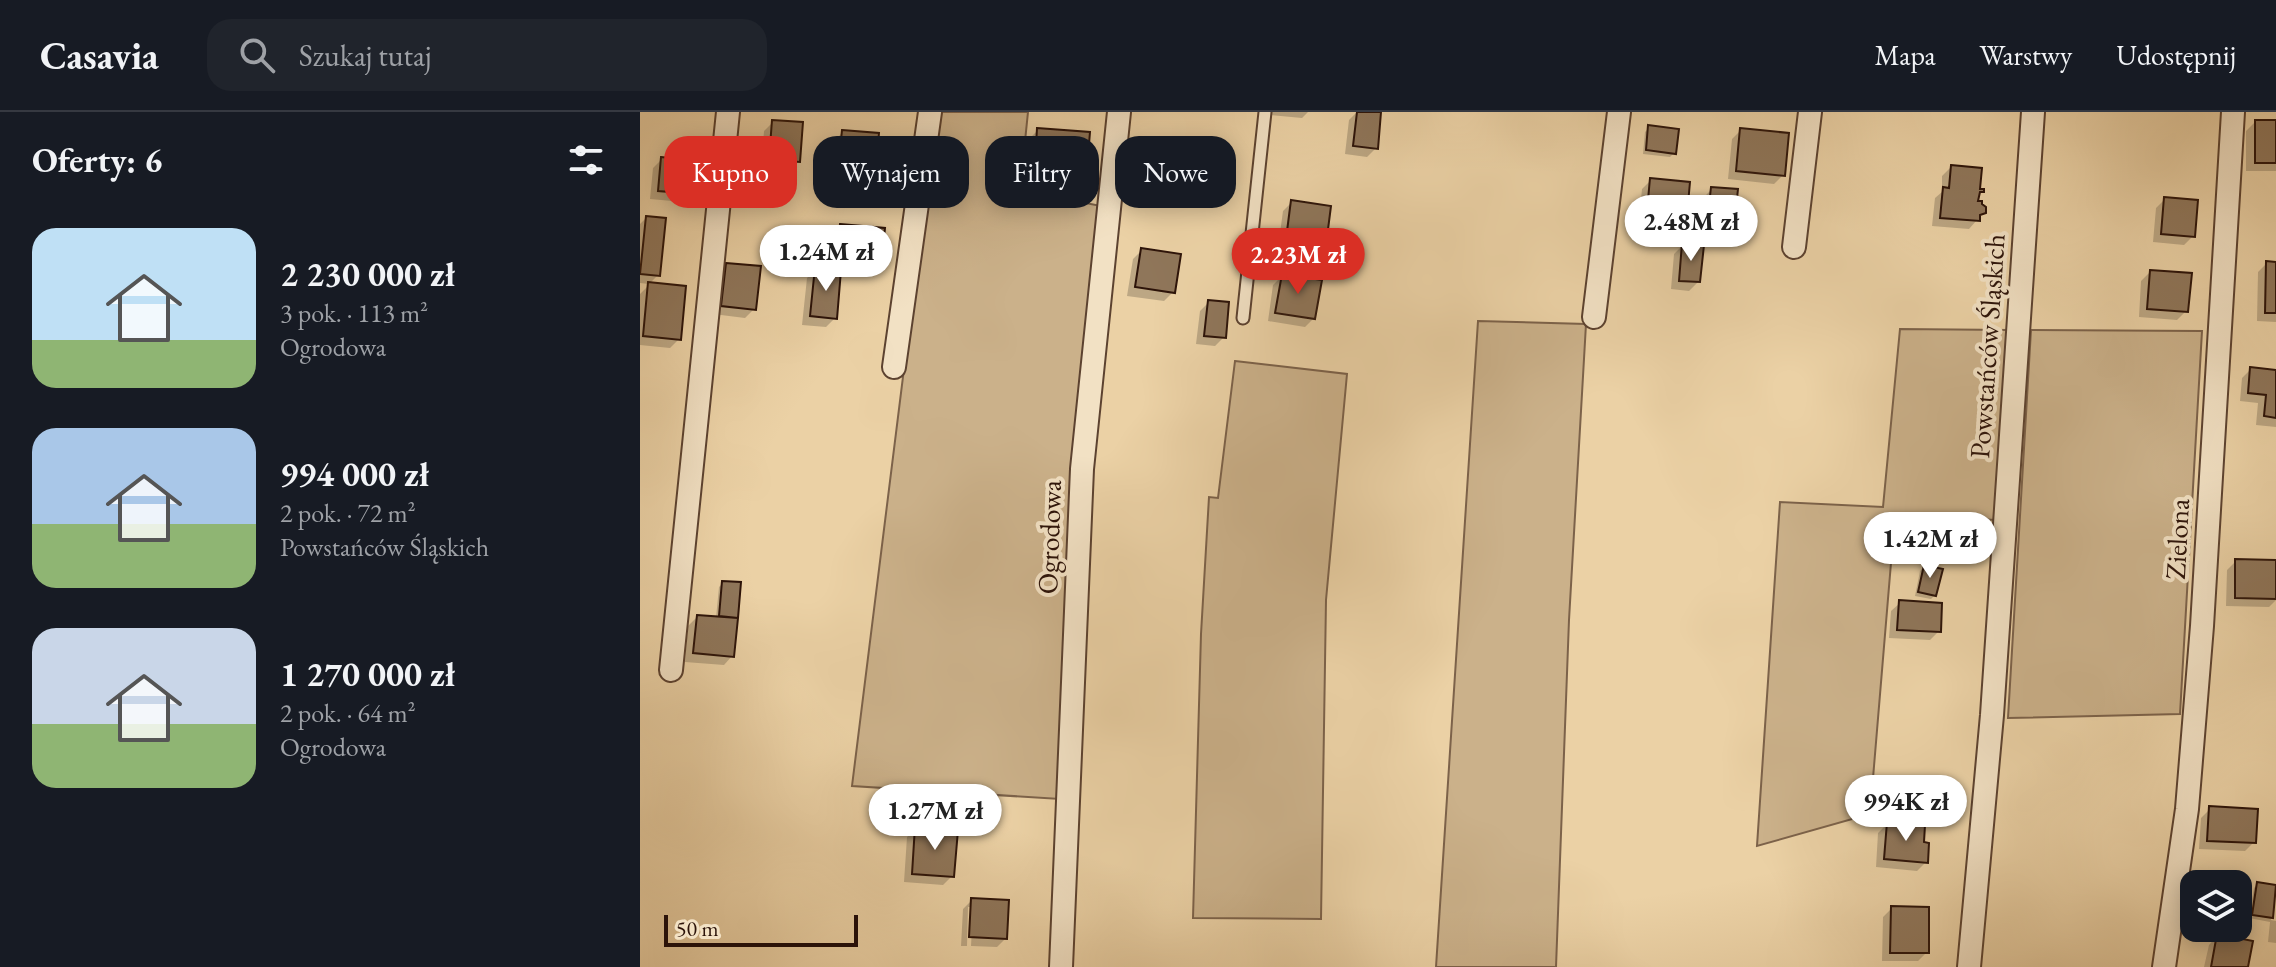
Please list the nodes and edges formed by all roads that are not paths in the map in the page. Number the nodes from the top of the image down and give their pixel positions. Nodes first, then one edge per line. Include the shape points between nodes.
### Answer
1 (728, 112) edge
2 (930, 112) edge
3 (1119, 112) edge
4 (1265, 112) edge
5 (1619, 112) edge
6 (1810, 112) edge
7 (2033, 112) edge
8 (2233, 112) edge
9 (1794, 247) dead end
10 (1594, 317) dead end
11 (1243, 318) dead end
12 (894, 367) dead end
13 (671, 670) dead end
14 (1061, 967) edge
15 (1969, 967) edge
16 (2164, 967) edge

1 - 13 street
2 - 12 street
3 - 14 street, Ogrodowa via 1082,469
4 - 11 lane
5 - 10 street
6 - 9 street
7 - 15 street, Powstańców Śląskich via 1992,715
8 - 16 street, Zielona via 2201,641 2187,809

